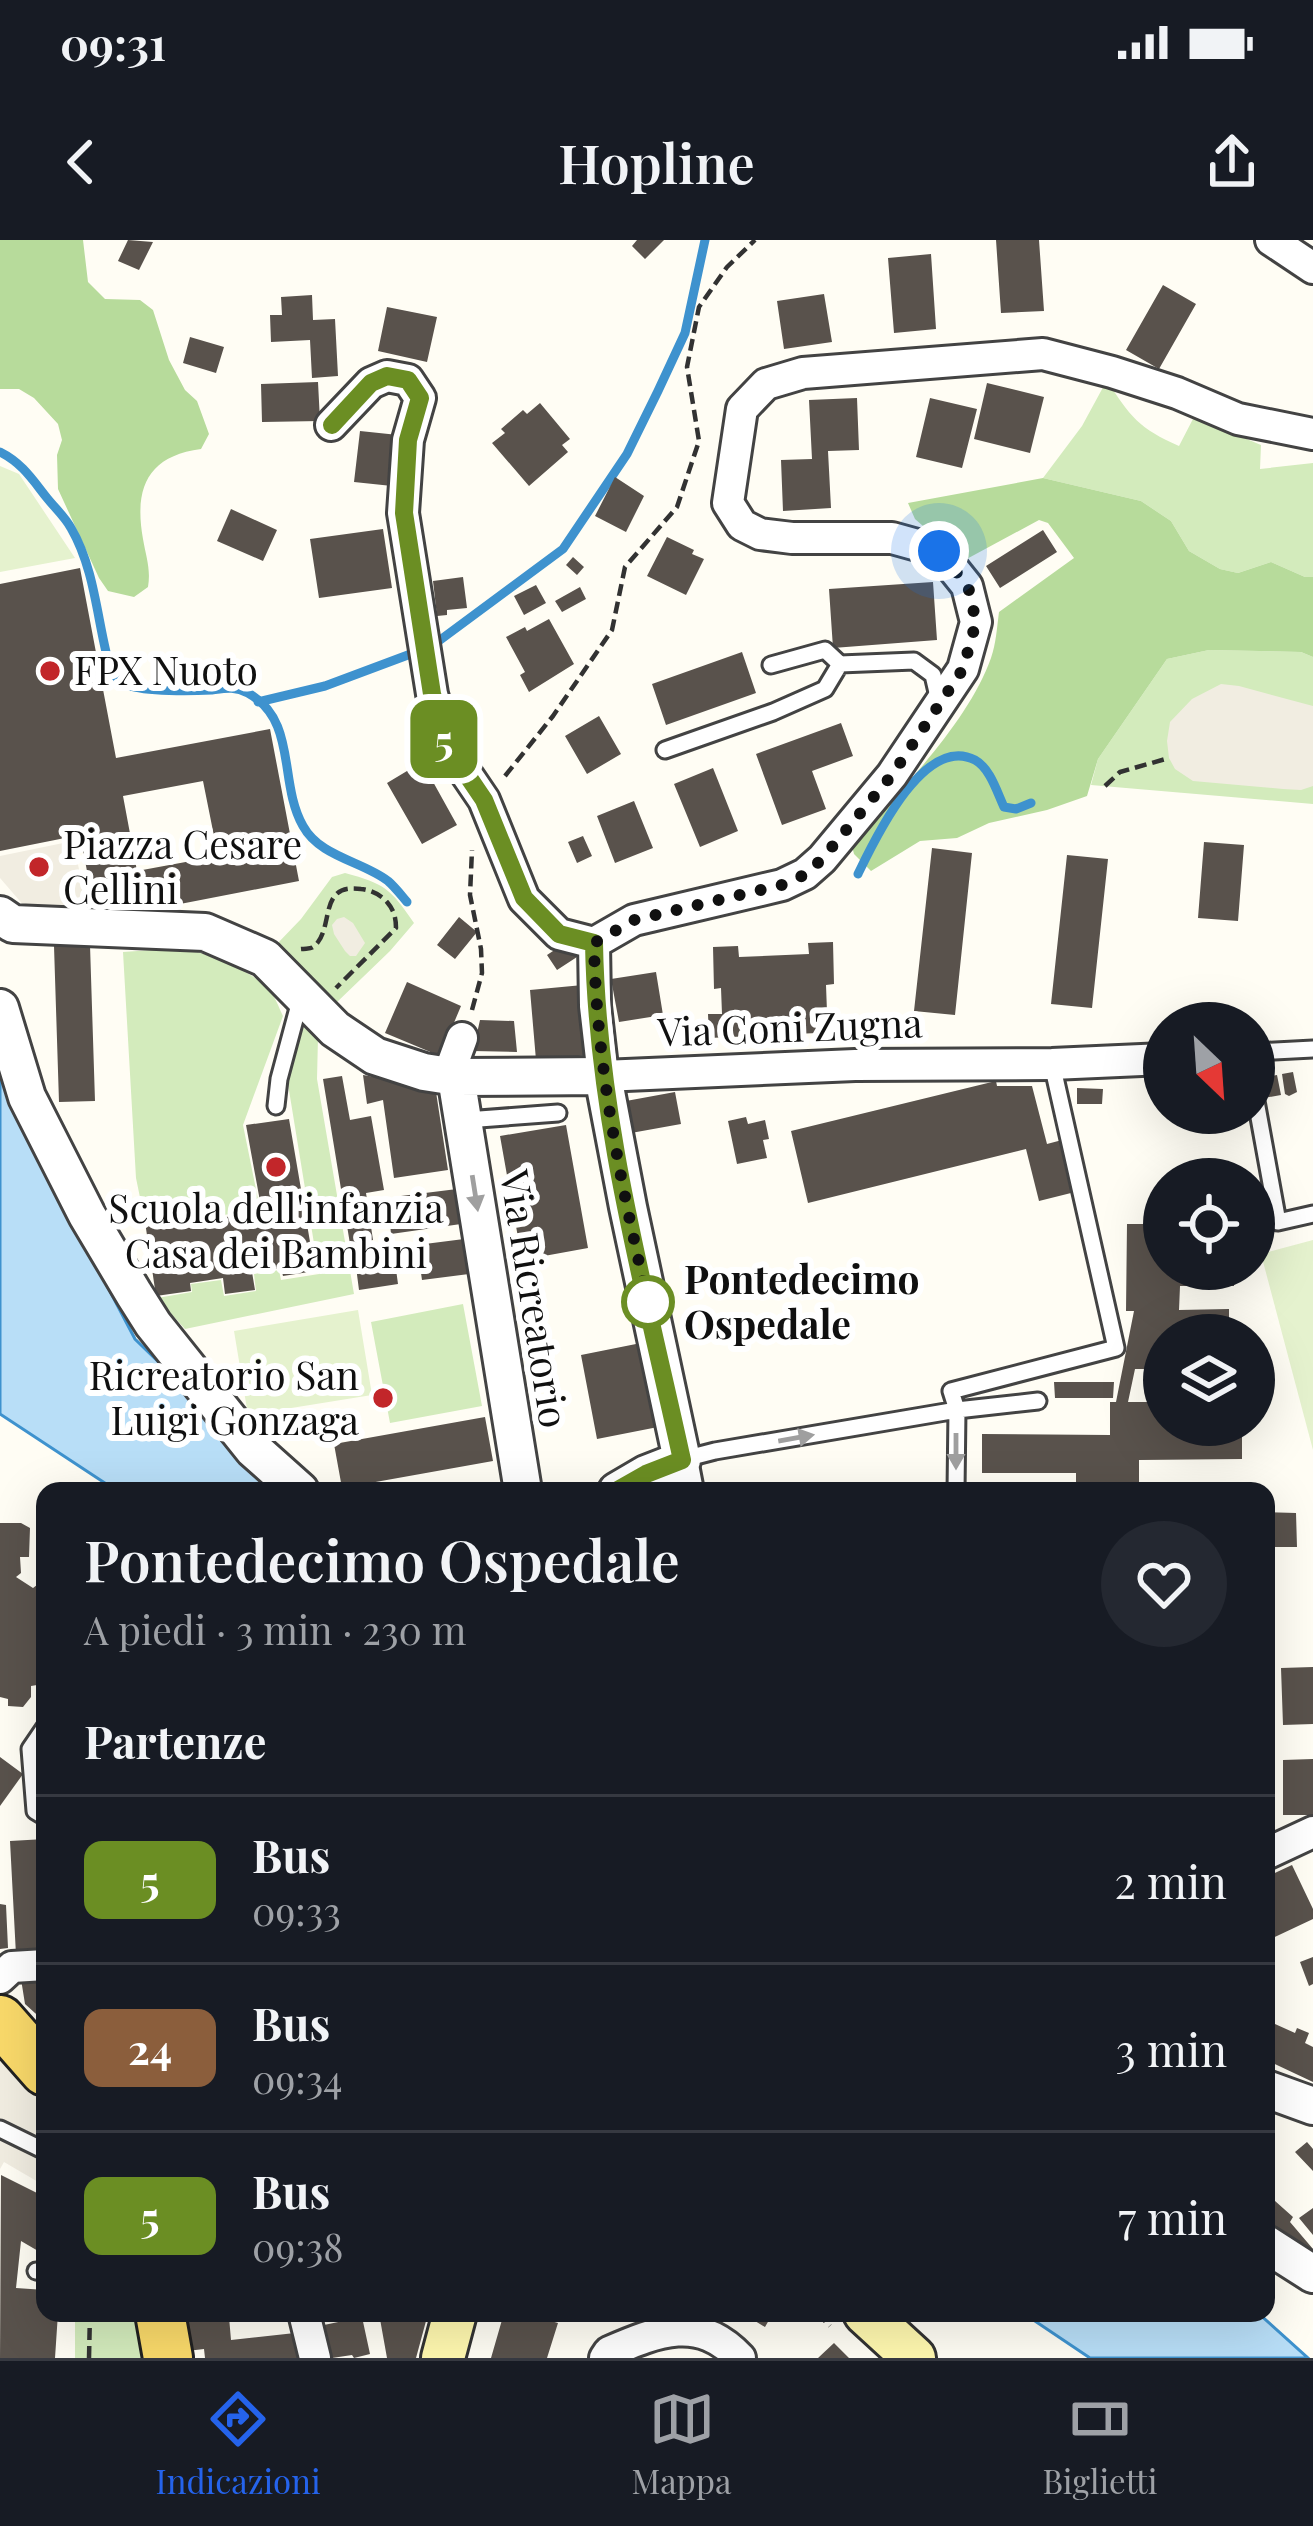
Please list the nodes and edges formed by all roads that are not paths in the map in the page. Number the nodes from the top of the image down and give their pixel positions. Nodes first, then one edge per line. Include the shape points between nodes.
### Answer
1 (1271, 240) edge
2 (1313, 268) edge
3 (332, 425) dead end
4 (1313, 434) edge
5 (840, 664) junction
6 (771, 665) dead end
7 (940, 705) junction
8 (664, 750) dead end
9 (0, 915) edge
10 (594, 943) junction
11 (308, 1001) junction
12 (0, 1008) edge
13 (462, 1038) road end
14 (1313, 1049) edge
15 (1275, 1051) edge
16 (1143, 1060) edge
17 (1052, 1064) junction
18 (603, 1076) junction
19 (452, 1077) junction
20 (275, 1106) dead end
21 (558, 1113) dead end
22 (463, 1120) junction
23 (1262, 1134) edge
24 (1313, 1214) edge
25 (1039, 1401) dead end
26 (957, 1410) junction
27 (685, 1475) edge
28 (290, 1482) edge
29 (522, 1482) edge
30 (632, 1482) edge
31 (956, 1482) edge
32 (36, 1740) edge
33 (36, 1812) edge
34 (1313, 1832) edge
35 (1275, 1850) edge
36 (36, 1966) edge
37 (0, 1978) edge
38 (1275, 2092) edge
39 (1313, 2106) edge
40 (0, 2129) edge
41 (36, 2147) edge
42 (1275, 2250) edge
43 (1313, 2274) edge
44 (162, 2322) edge
45 (306, 2322) edge
46 (452, 2322) edge
47 (875, 2322) edge
48 (168, 2358) edge
49 (315, 2358) edge
50 (443, 2358) edge
51 (605, 2358) edge
52 (740, 2358) edge
53 (914, 2358) edge

1 - 2 street
3 - 10 street via 387,376 408,380 420,398 408,440 404,513 446,744 484,800 524,898 559,934
4 - 7 street via 1238,419 1043,354 766,384 742,409 728,503 760,535 892,538 939,551 968,586 976,622 963,669
5 - 6 lane via 825,650
5 - 7 lane via 914,662 933,675
5 - 8 lane via 825,689
7 - 10 street via 806,874 634,920
9 - 11 street, Via Coni Zugna via 13,924 206,932 265,958
10 - 18 street
11 - 19 street, Via Coni Zugna via 375,1056
11 - 20 lane
12 - 28 street via 27,1097 144,1309 253,1449
13 - 19 street
14 - 15 lane
16 - 17 street, Via Coni Zugna
17 - 18 street, Via Coni Zugna
17 - 26 lane via 1115,1348 951,1391
18 - 19 street, Via Coni Zugna
18 - 27 street
19 - 22 street, Via Ricreatorio
21 - 22 lane, Via Ricreatorio
22 -> 29 street, Via Ricreatorio
23 - 24 lane via 1278,1222
25 - 26 lane
27 -> 26 lane via 715,1451
26 -> 31 lane
27 - 30 street via 646,1474
32 - 33 lane
34 - 35 street
36 - 37 street via 12,1967
38 - 39 street
40 - 41 lane
42 - 43 street
44 - 48 main road
45 - 49 street
46 - 50 main road
47 - 53 main road
51 - 52 street via 653,2333 690,2329

